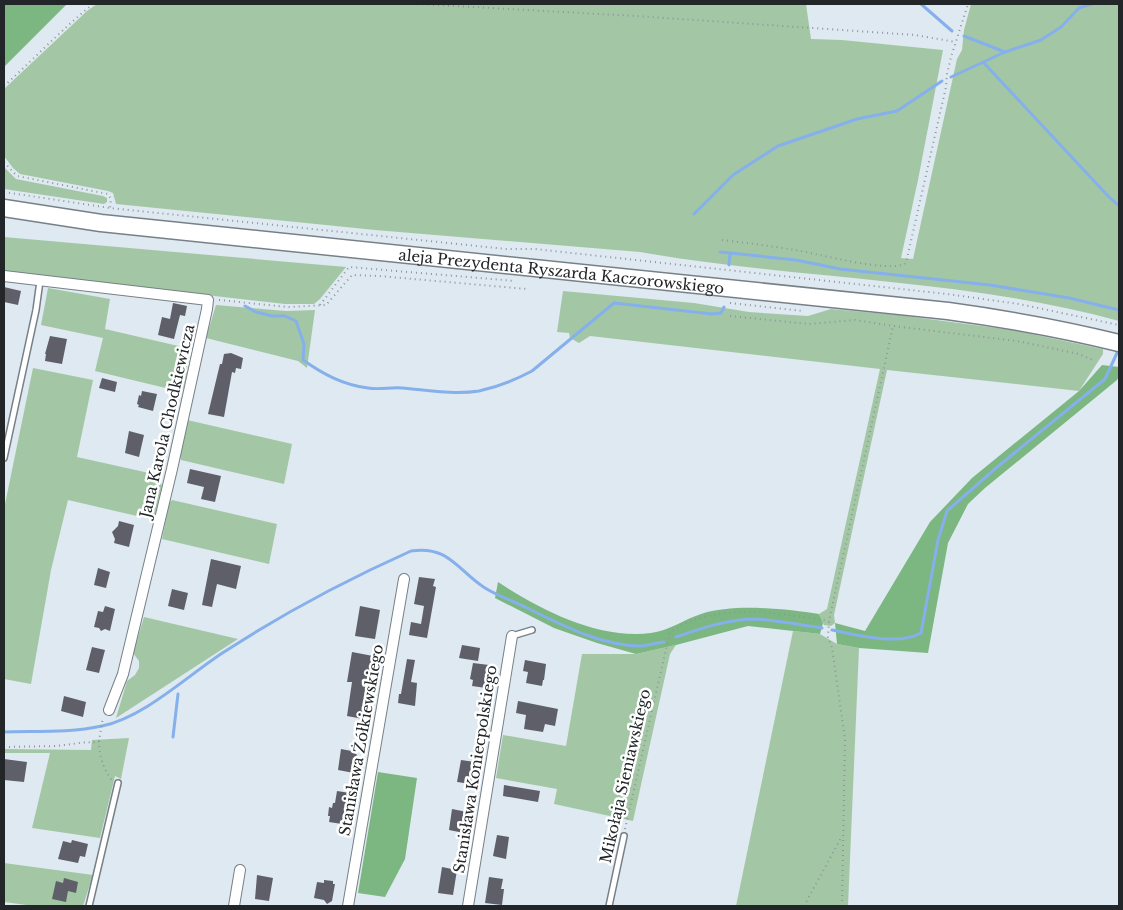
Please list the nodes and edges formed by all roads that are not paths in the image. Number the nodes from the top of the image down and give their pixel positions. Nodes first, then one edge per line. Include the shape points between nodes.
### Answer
1 (4, 208) edge
2 (4, 276) edge
3 (40, 281) junction
4 (1119, 343) edge
5 (4, 458) edge
6 (404, 579) dead end
7 (532, 630) dead end
8 (512, 636) joint
9 (109, 710) dead end
10 (118, 783) road end
11 (624, 836) road end
12 (240, 870) dead end
13 (89, 906) edge
14 (234, 906) edge
15 (348, 906) edge
16 (468, 906) edge
17 (608, 906) edge

1 - 4 main road, aleja Prezydenta Ryszarda Kaczorowskiego via 101,223 948,311 1030,323
2 - 3 street
3 - 5 lane
3 - 9 street, Jana Karola Chodkiewicza via 208,300 123,674
6 - 15 street, Stanisława Żółkiewskiego
7 - 8 lane
8 - 16 street, Stanisława Koniecpolskiego
10 - 13 lane
11 - 17 lane, Mikołaja Sieniawskiego
12 - 14 street

